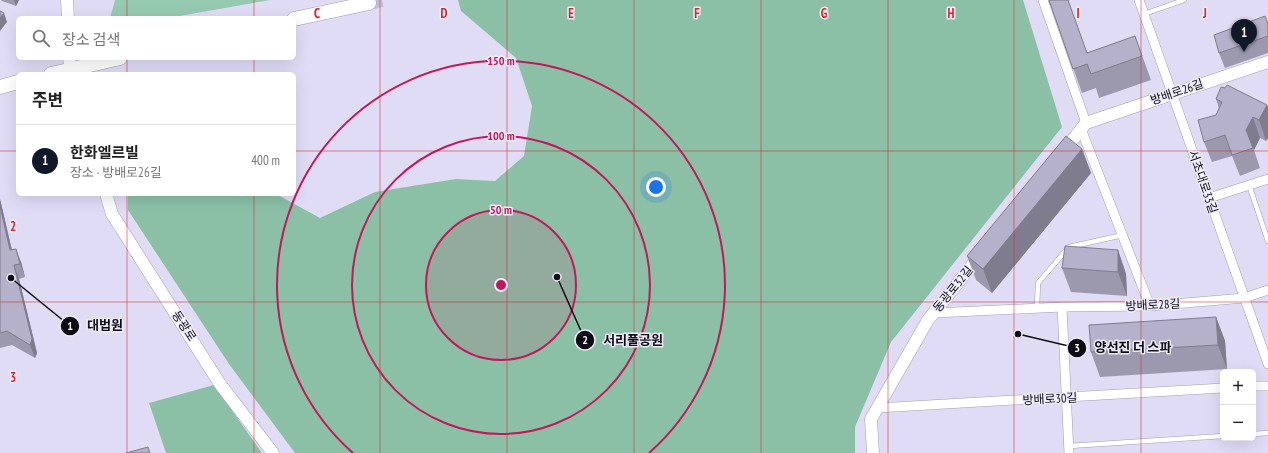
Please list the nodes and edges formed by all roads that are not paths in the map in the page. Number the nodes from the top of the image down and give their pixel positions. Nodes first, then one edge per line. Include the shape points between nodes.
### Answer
1 (67, 0) edge
2 (1043, 0) edge
3 (1139, 0) edge
4 (1184, 0) edge
5 (369, 3) dead end
6 (1144, 14) junction
7 (68, 16) edge
8 (296, 20) edge
9 (109, 60) edge
10 (1268, 62) edge
11 (70, 67) edge
12 (56, 72) edge
13 (16, 83) edge
14 (0, 87) edge
15 (1172, 94) junction
16 (1084, 126) junction
17 (1057, 160) edge
18 (1268, 179) edge
19 (1249, 185) junction
20 (107, 196) edge
21 (1209, 198) junction
22 (1122, 235) junction
23 (1268, 241) edge
24 (988, 246) edge
25 (1268, 290) edge
26 (1244, 298) junction
27 (1150, 306) junction
28 (1062, 307) junction
29 (1037, 308) junction
30 (934, 313) junction
31 (1268, 364) edge
32 (1256, 386) edge
33 (1268, 386) edge
34 (1220, 388) edge
35 (1067, 398) junction
36 (877, 408) junction
37 (1268, 433) edge
38 (1256, 434) edge
39 (1220, 436) edge
40 (1069, 450) edge
41 (273, 453) edge
42 (873, 453) edge

1 - 7 street
2 - 16 street
3 - 6 street, 서초대로33길
4 - 6 lane
5 - 8 main road
6 - 15 street, 서초대로33길
9 - 11 main road
10 - 15 street, 방배로26길
11 - 12 main road
13 - 14 main road
15 - 16 street, 방배로26길
15 - 21 street, 서초대로33길
16 - 17 street
16 - 22 street
18 - 19 street
19 - 21 street
19 - 23 lane
20 - 41 street, 동광로 via 112,214 220,384
21 - 26 street, 서초대로33길
22 - 27 street
22 - 29 lane via 1070,248 1038,283
24 - 30 street, 동광로32길
25 - 26 street, 방배로28길
26 - 27 street, 방배로28길
26 - 31 street, 서초대로33길
27 - 28 street, 방배로28길
28 - 29 street, 방배로28길
28 - 35 street
29 - 30 street, 방배로28길
30 - 36 street, 동광로32길
32 - 33 street
34 - 35 street, 방배로30길
35 - 36 street, 방배로30길
35 - 40 street
36 - 42 street, 동광로32길 via 871,419
37 - 38 lane
39 - 40 lane

